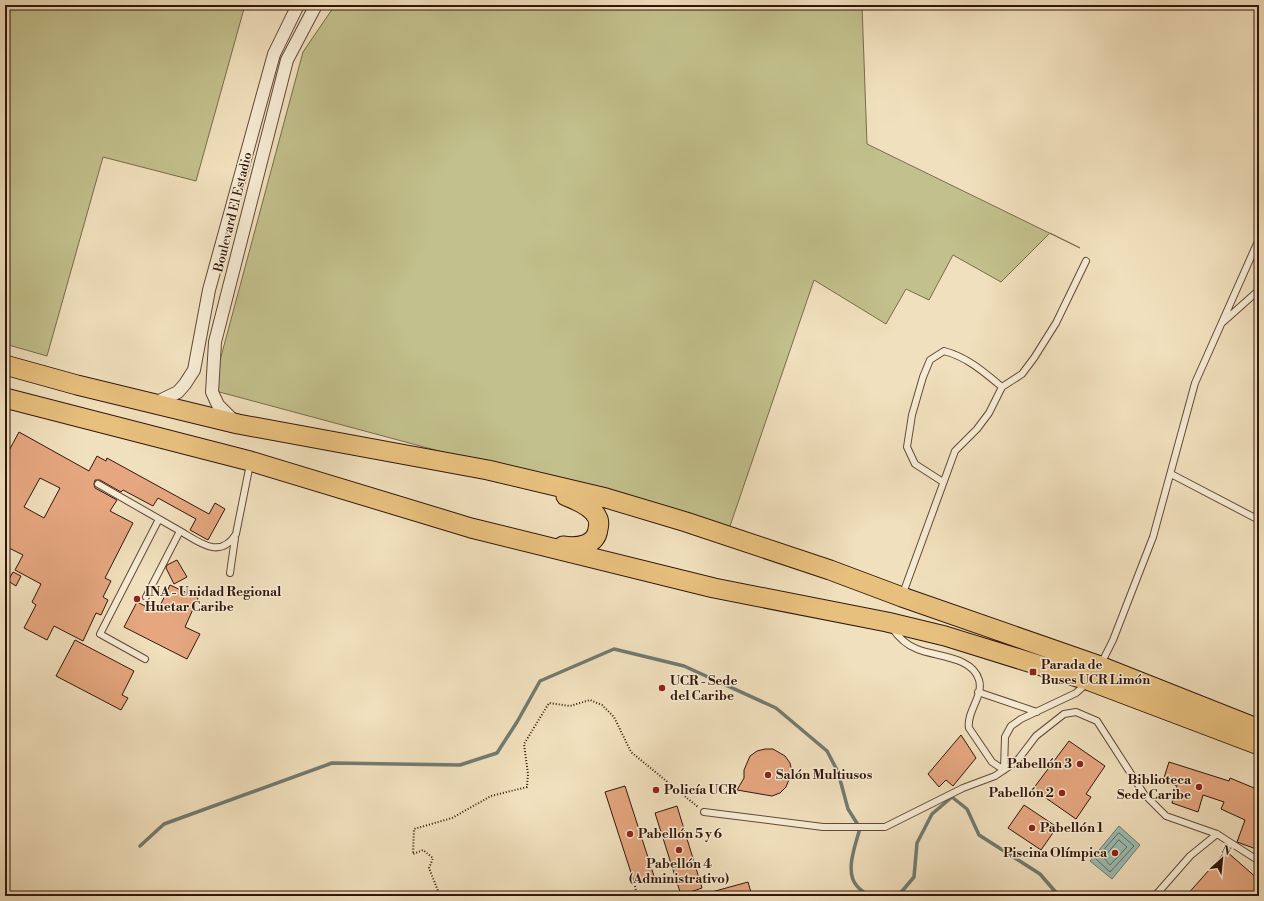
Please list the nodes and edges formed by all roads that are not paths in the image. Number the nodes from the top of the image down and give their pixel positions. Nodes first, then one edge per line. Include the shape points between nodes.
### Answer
1 (298, 5) edge
2 (316, 5) edge
3 (1259, 239) edge
4 (1086, 261) dead end
5 (1259, 290) edge
6 (1221, 325) junction
7 (5, 365) edge
8 (1002, 387) junction
9 (5, 398) edge
10 (153, 404) junction
11 (238, 424) junction
12 (250, 462) junction
13 (488, 470) junction
14 (1171, 474) junction
15 (943, 482) junction
16 (98, 484) dead end
17 (159, 519) junction
18 (1259, 520) edge
19 (471, 528) junction
20 (180, 531) junction
21 (236, 534) junction
22 (230, 573) dead end
23 (146, 597) dead end
24 (902, 597) junction
25 (887, 622) junction
26 (145, 660) dead end
27 (1095, 674) junction
28 (978, 692) junction
29 (1037, 712) junction
30 (1259, 729) edge
31 (1259, 745) edge
32 (1004, 770) junction
33 (704, 812) road end
34 (1217, 834) junction
35 (1259, 861) edge
36 (1155, 896) edge

1 - 10 street, Boulevard El Estadio via 274,54 209,290 194,370 178,392
2 - 11 street, Boulevard El Estadio via 287,60 215,342 212,392 218,405
3 - 6 lane
4 - 8 lane via 1056,323 1034,358 1022,374
5 - 6 lane
6 - 14 lane via 1195,382
7 - 10 highway
8 - 15 lane via 989,413 955,451
8 - 15 lane via 958,355 944,351 930,360 912,415 907,446 915,464
9 - 12 highway
10 - 11 highway
11 - 13 highway
12 - 19 highway
12 - 21 lane
13 - 19 highway via 581,503 597,516 598,534 586,545 573,547
13 - 24 highway via 606,498 686,522
14 - 18 lane
14 - 27 lane via 1153,536 1112,640
15 - 24 lane
16 - 17 lane
17 - 20 lane
17 - 26 lane via 100,634
19 - 25 highway via 714,588
20 - 21 lane via 214,548 231,542
20 - 23 lane
21 - 22 lane
24 - 27 highway
25 - 27 highway
25 - 28 lane via 900,640 917,649 961,662 975,671 979,681
27 - 29 lane via 1076,693
27 - 30 highway
27 - 31 highway
28 - 29 lane
28 - 32 lane via 968,722 969,728 992,762
29 - 32 lane via 1011,726 1006,736
32 - 33 lane via 885,827 823,827
32 - 34 lane via 1017,761 1036,736 1064,714 1085,714 1097,721 1144,794 1166,816
34 - 35 lane
34 - 36 lane via 1190,856

